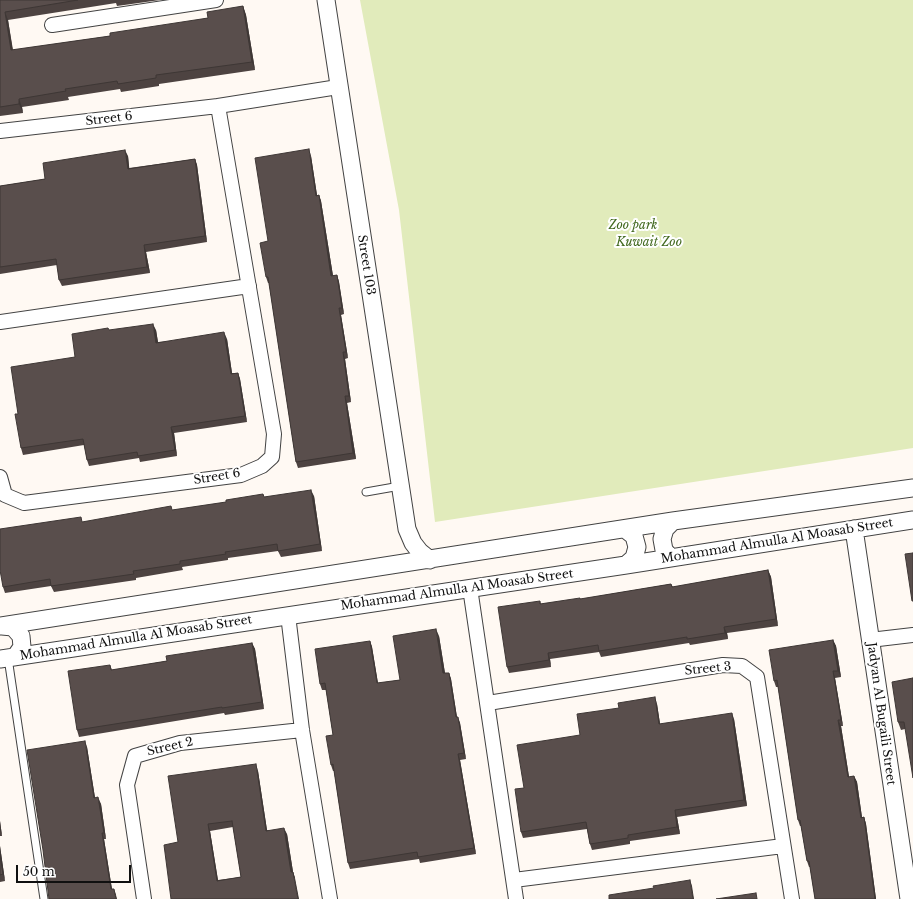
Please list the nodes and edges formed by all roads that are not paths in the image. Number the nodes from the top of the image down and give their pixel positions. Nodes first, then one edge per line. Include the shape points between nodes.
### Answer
1 (216, 0) edge
2 (326, 0) edge
3 (52, 25) dead end
4 (338, 87) junction
5 (218, 106) junction
6 (0, 131) edge
7 (249, 286) junction
8 (0, 322) edge
9 (0, 477) edge
10 (400, 486) junction
11 (913, 488) edge
12 (366, 492) dead end
13 (913, 520) edge
14 (673, 521) junction
15 (407, 529) junction
16 (626, 529) junction
17 (854, 529) junction
18 (671, 558) junction
19 (430, 560) junction
20 (392, 565) junction
21 (626, 565) junction
22 (470, 588) junction
23 (288, 615) junction
24 (1, 626) edge
25 (913, 634) edge
26 (870, 640) junction
27 (8, 657) edge
28 (488, 703) junction
29 (302, 730) junction
30 (783, 846) junction
31 (514, 880) junction
32 (44, 899) edge
33 (144, 899) edge
34 (330, 899) edge
35 (516, 899) edge
36 (792, 899) edge
37 (909, 899) edge

1 - 3 street
2 - 4 street, Street 103
4 - 5 street, Street 6
4 - 10 street, Street 103
5 - 6 street, Street 6
5 - 7 street, Street 6
7 - 8 street
7 - 9 street, Street 6 via 274,434 272,456 262,466 241,475 24,503 5,495
10 - 12 lane
10 - 15 street, Street 103
11 - 14 street
13 - 17 street, Mohammad Almulla Al Moasab Street
14 - 16 street
14 - 18 street via 665,529 662,539 664,550
15 - 19 street, Street 103 via 413,543
15 - 20 street, Street 103 via 400,555
16 - 19 street
16 - 21 street via 634,536 637,547 634,558
17 - 18 street, Mohammad Almulla Al Moasab Street
17 - 26 street, Jadyan Al Bugaili Street
18 - 21 street, Mohammad Almulla Al Moasab Street
19 - 20 street
20 - 24 street
21 - 22 street, Mohammad Almulla Al Moasab Street
22 - 23 street, Mohammad Almulla Al Moasab Street
22 - 28 street
23 - 27 street, Mohammad Almulla Al Moasab Street
23 - 29 street
24 - 27 street via 13,627 21,636 22,647
25 - 26 street
26 - 37 street, Jadyan Al Bugaili Street
27 - 32 lane
28 - 30 street, Street 3 via 723,665 742,666 757,677
28 - 31 street
29 - 33 street, Street 2 via 180,743 135,756 127,785
29 - 34 street
30 - 31 street
30 - 36 street, Street 3
31 - 35 street

